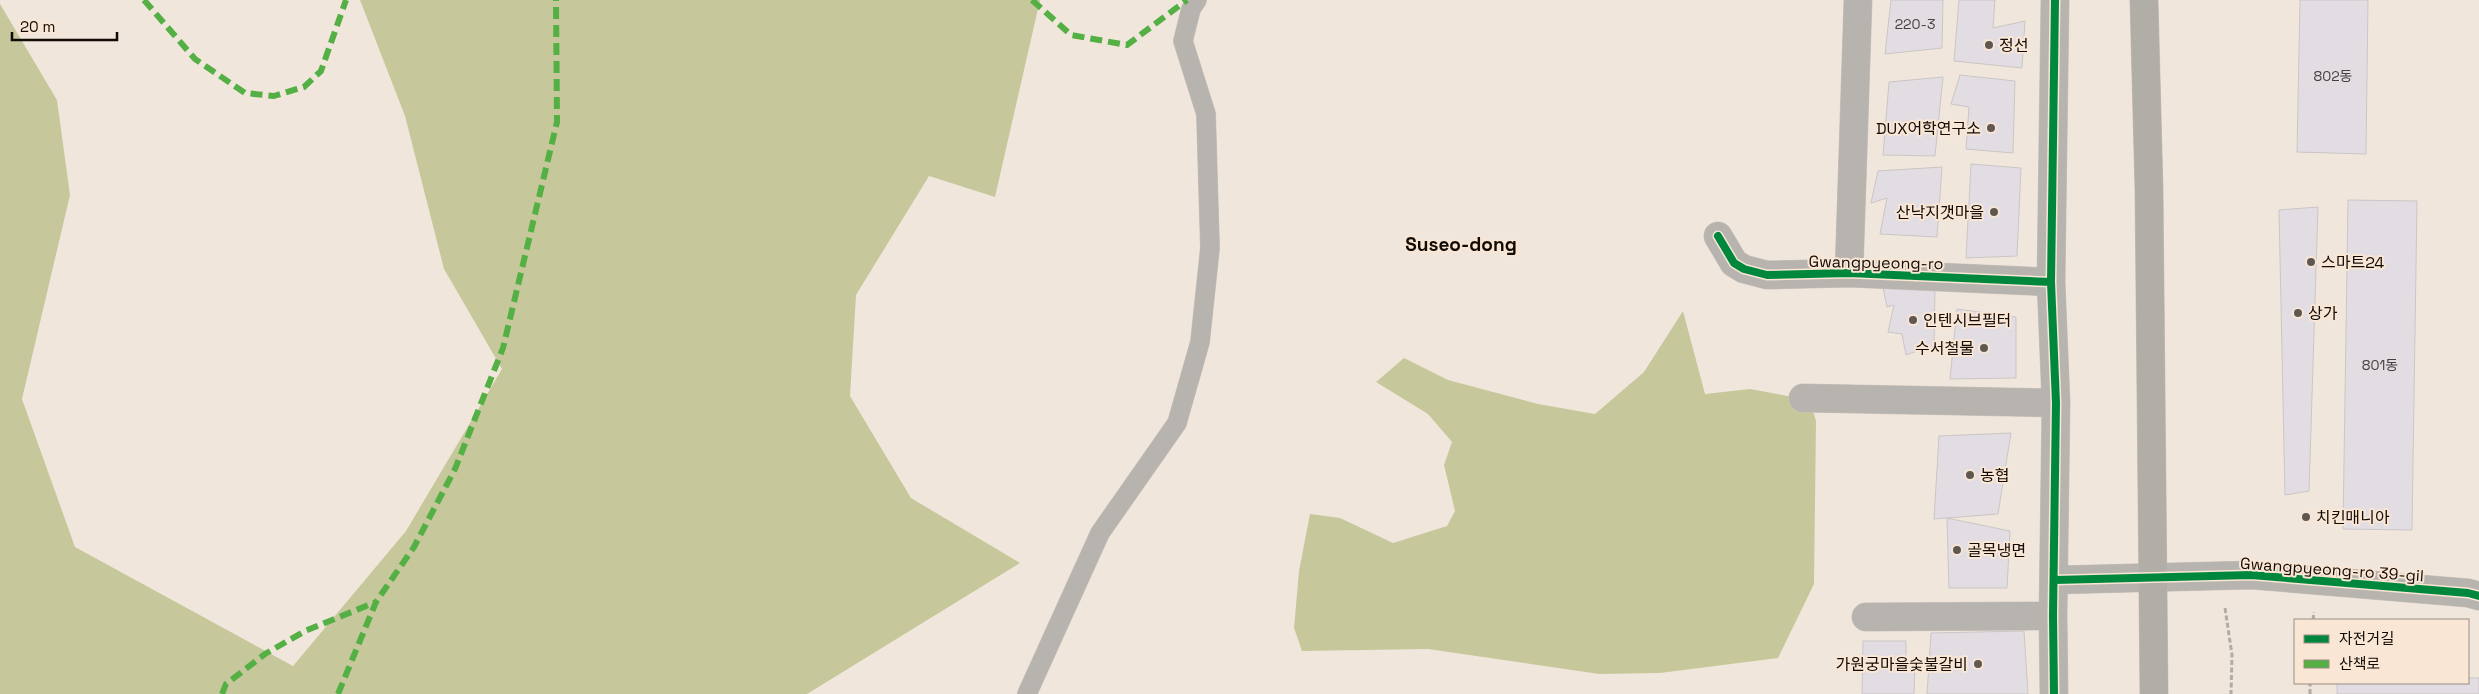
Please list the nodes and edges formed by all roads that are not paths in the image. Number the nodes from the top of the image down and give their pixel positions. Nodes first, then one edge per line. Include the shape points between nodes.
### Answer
1 (1197, 0) edge
2 (1858, 0) edge
3 (2055, 0) edge
4 (2144, 0) edge
5 (1718, 236) dead end
6 (1849, 273) junction
7 (2051, 282) junction
8 (1803, 398) dead end
9 (2056, 403) junction
10 (2152, 576) junction
11 (2054, 580) junction
12 (2479, 596) edge
13 (2053, 616) junction
14 (1866, 617) dead end
15 (1026, 694) edge
16 (2054, 694) edge
17 (2154, 694) edge

1 - 15 lane via 1191,9 1183,41 1206,114 1210,248 1200,342 1177,423 1100,533
2 - 6 street, Gwangpyeong-ro
3 - 7 street
4 - 10 main road
5 - 6 street, Gwangpyeong-ro via 1734,263 1744,270 1767,275
6 - 7 street, Gwangpyeong-ro
7 - 9 street
8 - 9 street
9 - 11 street
10 - 11 street, Gwangpyeong-ro 39-gil
10 - 12 street, Gwangpyeong-ro 39-gil via 2251,575 2468,592
10 - 17 main road
11 - 13 street
13 - 14 street
13 - 16 street

